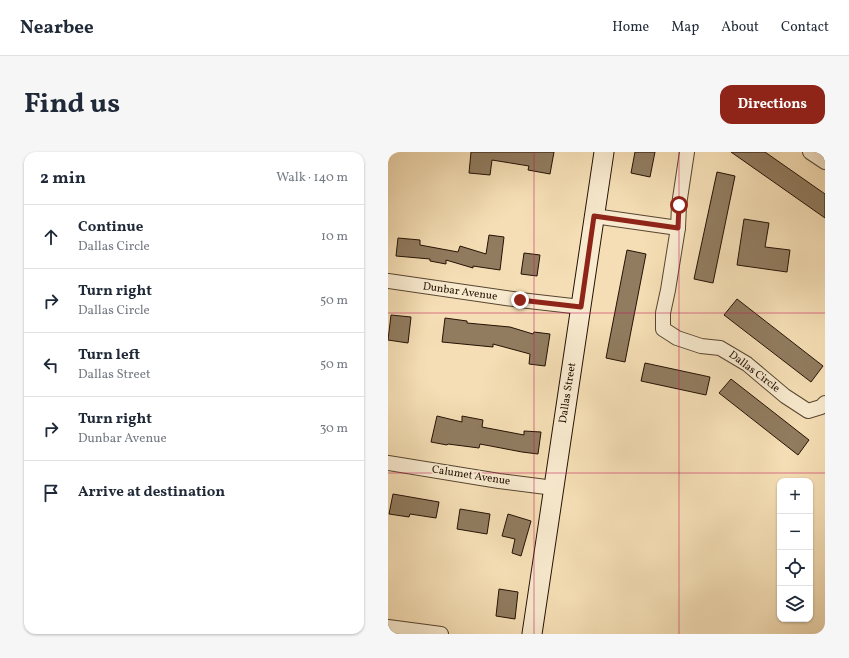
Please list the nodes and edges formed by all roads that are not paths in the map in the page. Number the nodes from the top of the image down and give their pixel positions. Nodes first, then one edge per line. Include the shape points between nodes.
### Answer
1 (604, 152) edge
2 (687, 152) edge
3 (810, 152) edge
4 (825, 162) edge
5 (594, 216) junction
6 (678, 228) junction
7 (388, 281) edge
8 (581, 307) junction
9 (825, 403) edge
10 (388, 463) edge
11 (554, 488) junction
12 (388, 627) edge
13 (441, 634) edge
14 (532, 634) edge

1 - 5 street, Dallas Street
2 - 6 street, Dallas Circle
3 - 4 street
5 - 6 street
5 - 8 street, Dallas Street
6 - 9 street, Dallas Circle via 663,312 663,329 677,338 701,346 720,348 747,364 785,396 808,411
7 - 8 street, Dunbar Avenue
8 - 11 street, Dallas Street
10 - 11 street, Calumet Avenue
11 - 14 street, Dallas Street
12 - 13 street

